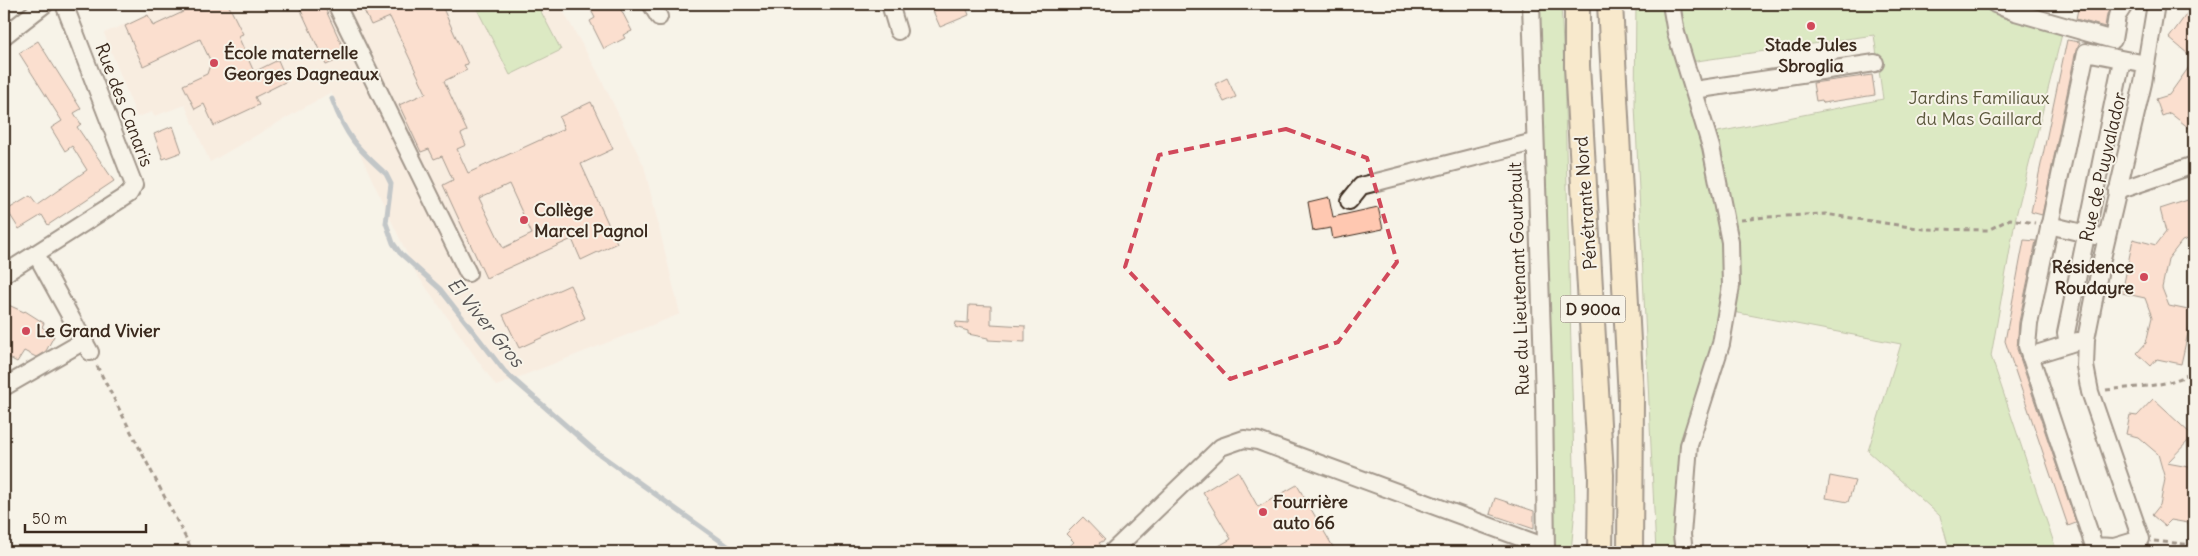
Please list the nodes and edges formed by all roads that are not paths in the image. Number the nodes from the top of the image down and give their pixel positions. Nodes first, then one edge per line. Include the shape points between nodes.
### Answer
1 (64, 4) edge
2 (336, 4) edge
3 (890, 4) edge
4 (1531, 4) edge
5 (1573, 4) edge
6 (1577, 4) edge
7 (1610, 4) edge
8 (1626, 4) edge
9 (1671, 4) edge
10 (1995, 4) edge
11 (2125, 4) edge
12 (2156, 4) edge
13 (36, 6) edge
14 (898, 31) dead end
15 (4, 36) edge
16 (2122, 60) junction
17 (1875, 63) dead end
18 (2146, 64) junction
19 (1577, 66) junction
20 (1694, 90) junction
21 (1534, 142) junction
22 (2194, 165) edge
23 (2118, 191) junction
24 (1349, 201) dead end
25 (2049, 225) junction
26 (2085, 233) junction
27 (2107, 239) junction
28 (36, 254) junction
29 (468, 273) dead end
30 (4, 274) edge
31 (1625, 283) junction
32 (2086, 339) junction
33 (2068, 344) junction
34 (2030, 356) junction
35 (4, 387) edge
36 (1631, 398) junction
37 (1546, 550) edge
38 (1112, 552) edge
39 (1583, 552) edge
40 (1600, 552) edge
41 (1630, 552) edge
42 (1641, 552) edge
43 (1684, 552) edge

1 - 28 street, Rue des Canaris via 134,185 129,194
2 - 29 street
3 - 14 street
4 - 21 street, Rue du Lieutenant Gourbault
5 - 19 highway
6 - 19 highway, Pénétrante Nord / D 900a
7 - 31 highway, Pénétrante Nord / D 900a
8 - 31 highway
9 - 20 street via 1676,33
10 - 11 street via 2113,40 2117,16
12 - 18 street, Rue de Puyvalador
13 - 15 street
16 - 18 street
16 - 25 street via 2086,52
16 - 26 street
17 - 20 street
18 - 23 street, Rue de Puyvalador
19 - 39 highway via 1587,509
19 - 40 highway, Pénétrante Nord / D 900a via 1601,475
20 - 43 street via 1711,147 1730,242 1731,286 1720,344 1689,445 1682,535
21 - 24 street via 1361,186
21 - 37 street, Rue du Lieutenant Gourbault
22 - 23 street
23 - 27 street, Rue de Puyvalador
25 - 26 street
25 - 34 street via 2029,324 2027,346
26 - 27 street
26 - 33 street via 2066,333
27 - 32 street, Rue de Puyvalador
28 - 30 street, Rue des Canaris
28 - 35 street via 87,346
31 - 36 highway, Pénétrante Nord / D 900a
32 - 33 street
32 - 34 street, Rue de Puyvalador via 2085,366 2090,392 2141,539 2114,547 2094,546
33 - 34 street
36 - 41 highway, Pénétrante Nord / D 900a
36 - 42 highway
37 - 38 street via 1244,438 1221,447

